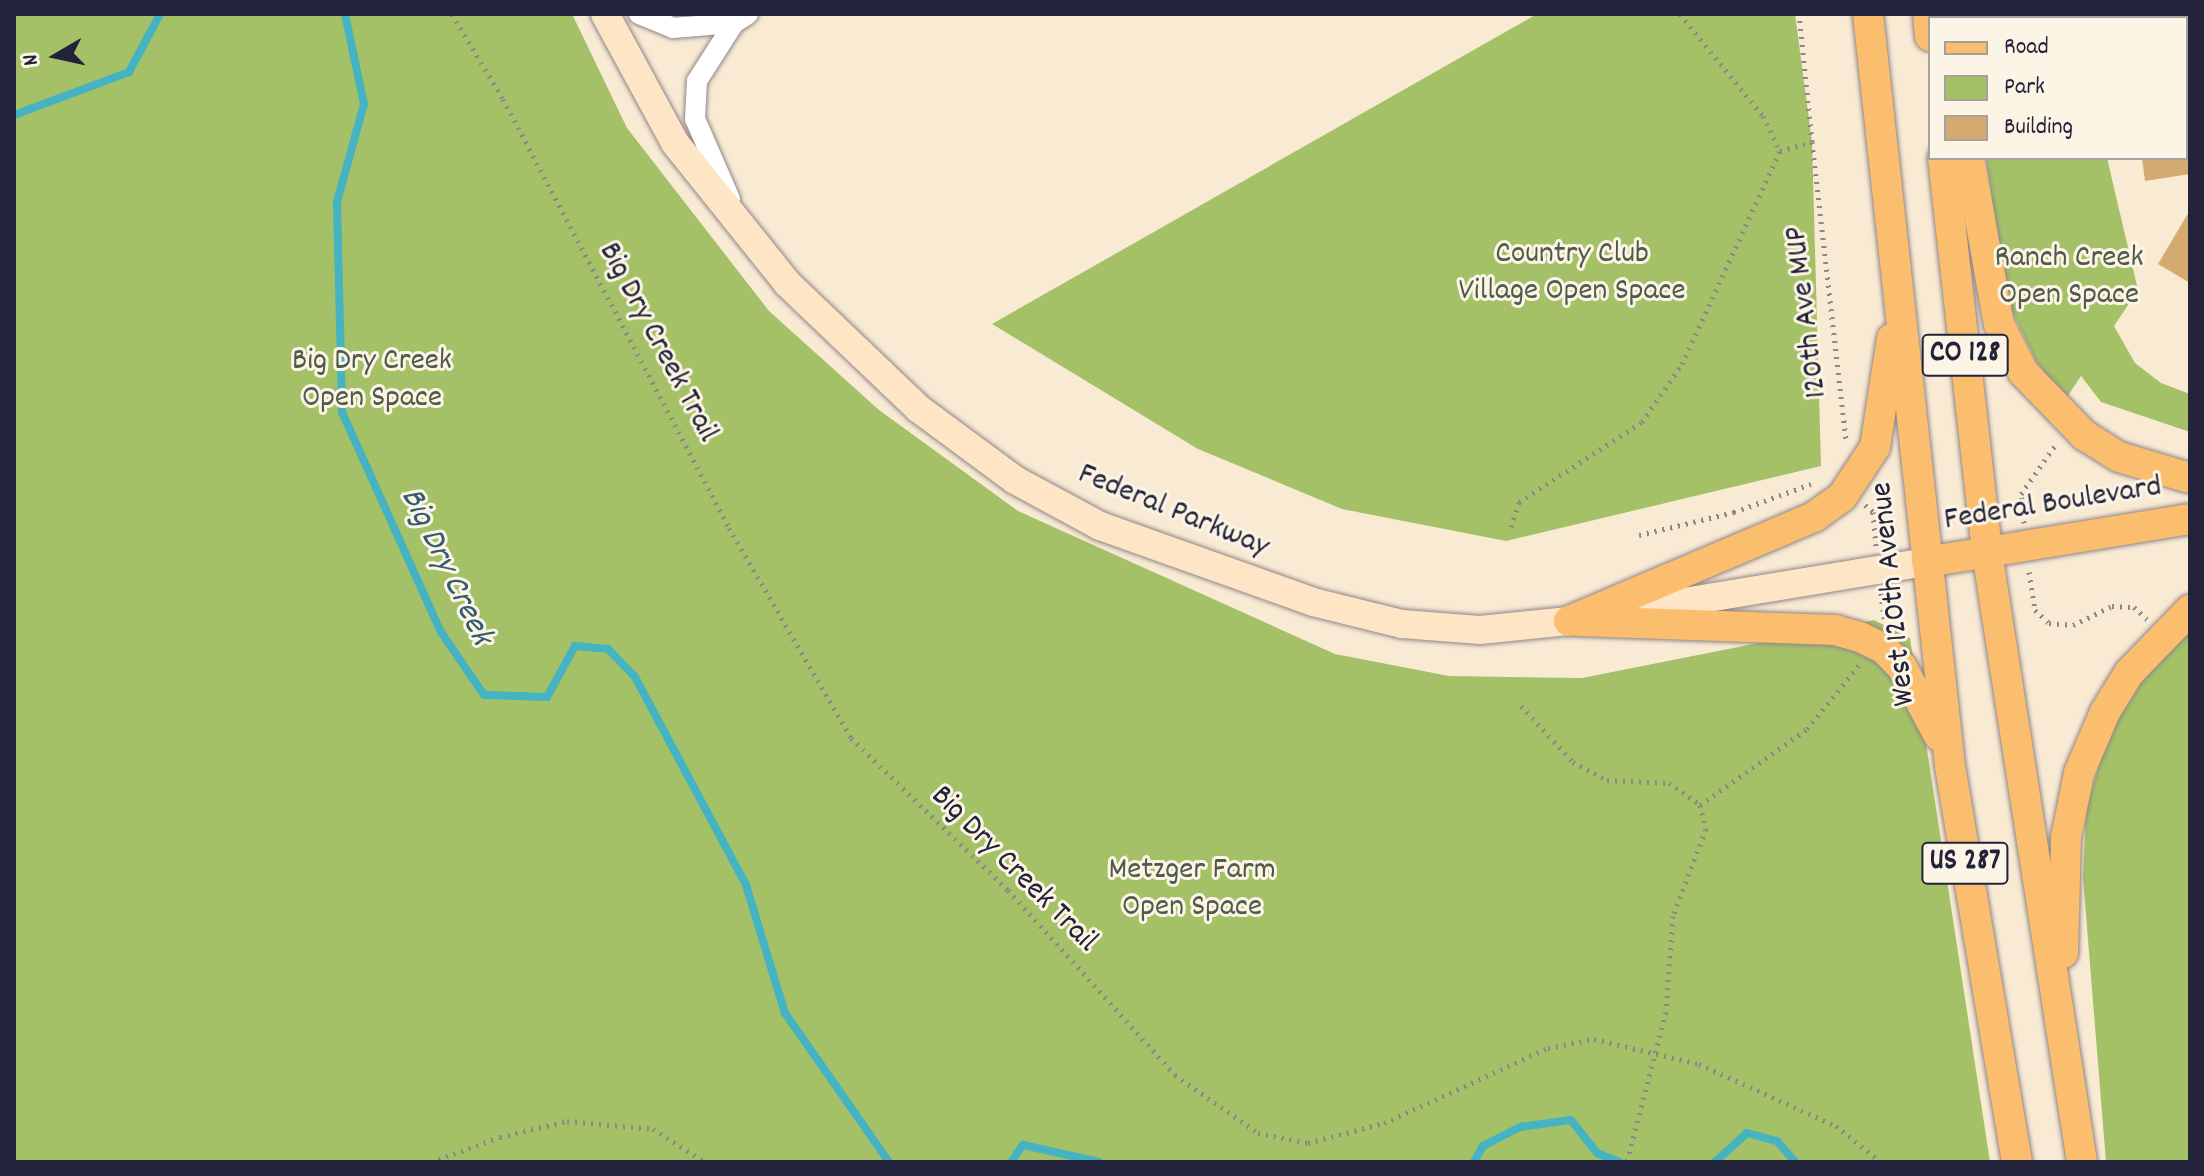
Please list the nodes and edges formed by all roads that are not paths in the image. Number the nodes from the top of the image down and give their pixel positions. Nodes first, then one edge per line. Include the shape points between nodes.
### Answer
1 (605, 14) edge
2 (639, 14) edge
3 (1868, 14) edge
4 (741, 18) edge
5 (1943, 160) edge
6 (1969, 160) edge
7 (750, 239) junction
8 (1898, 297) junction
9 (2190, 478) edge
10 (2190, 519) edge
11 (1987, 552) junction
12 (1927, 562) junction
13 (2190, 610) edge
14 (1569, 621) junction
15 (1950, 766) junction
16 (2060, 1027) junction
17 (2017, 1162) edge
18 (2082, 1162) edge

1 - 7 main road, Federal Parkway via 675,143
2 - 4 street via 673,28
3 - 8 main road, West 120th Avenue / CO 128
4 - 7 street via 697,81 695,119
5 - 11 main road, CO 128
6 - 9 main road via 1999,324 2023,372 2084,435 2119,457
7 - 14 main road, Federal Parkway via 788,284 919,409 1015,480 1100,526 1224,574 1402,624 1480,630
8 - 12 main road, West 120th Avenue / CO 128
8 - 14 main road via 1875,447 1842,497 1814,517
10 - 11 main road, Federal Boulevard
11 - 12 main road, Federal Boulevard
11 - 16 main road, US 287
12 - 14 main road, Federal Parkway
12 - 15 main road, West 120th Avenue / US 287
13 - 16 main road, US 287 via 2162,633 2105,712 2079,773 2066,838
14 - 15 main road via 1835,630 1860,637 1883,648 1902,667 1933,719
15 - 17 main road, West 120th Avenue / US 287
16 - 18 main road, US 287

